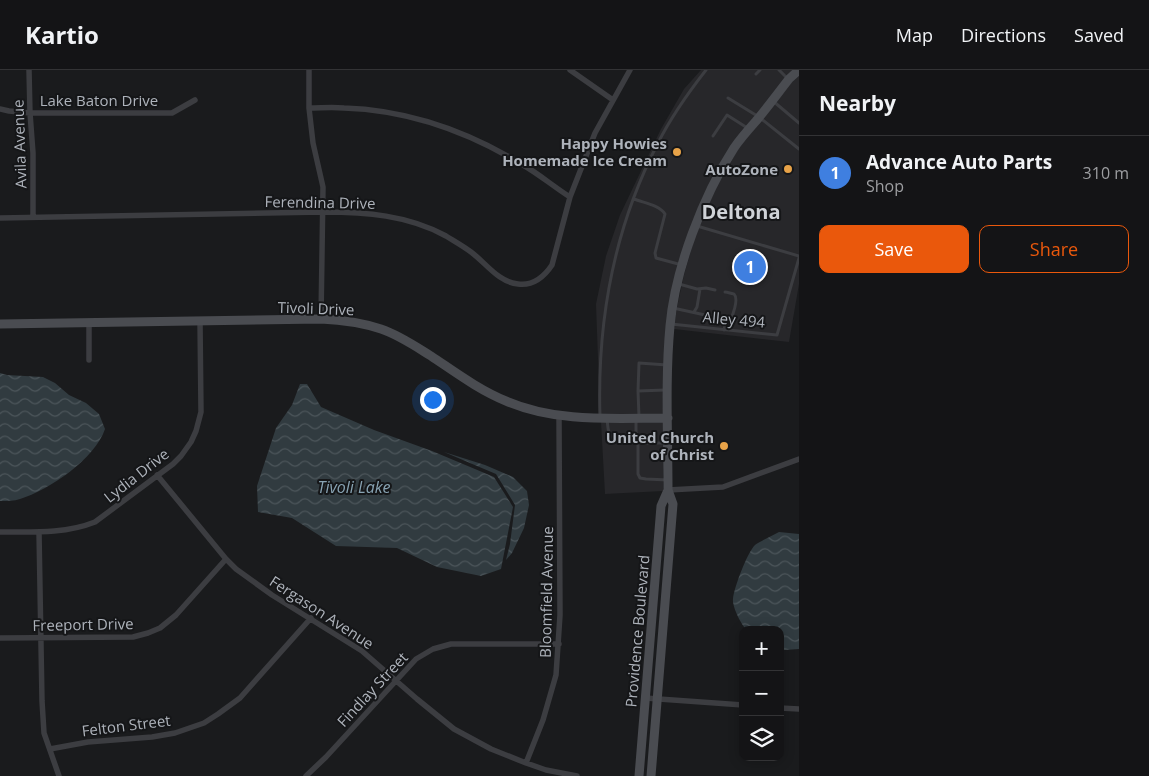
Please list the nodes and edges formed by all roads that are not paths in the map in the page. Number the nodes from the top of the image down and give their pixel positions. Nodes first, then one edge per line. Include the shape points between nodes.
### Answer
1 (29, 70) edge
2 (309, 70) edge
3 (570, 70) edge
4 (630, 70) edge
5 (706, 70) edge
6 (760, 70) edge
7 (779, 70) edge
8 (799, 71) edge
9 (756, 74) dead end
10 (789, 80) junction
11 (728, 98) dead end
12 (194, 100) dead end
13 (613, 100) junction
14 (772, 100) junction
15 (310, 108) junction
16 (0, 109) edge
17 (30, 113) junction
18 (759, 117) junction
19 (799, 123) edge
20 (749, 129) junction
21 (713, 136) dead end
22 (799, 149) edge
23 (570, 197) junction
24 (634, 200) junction
25 (324, 212) junction
26 (33, 217) junction
27 (0, 218) edge
28 (696, 225) junction
29 (799, 257) edge
30 (682, 266) junction
31 (678, 283) junction
32 (700, 289) junction
33 (715, 290) dead end
34 (725, 292) dead end
35 (673, 308) junction
36 (694, 312) junction
37 (321, 319) junction
38 (726, 319) junction
39 (200, 321) junction
40 (89, 322) junction
41 (0, 324) edge
42 (670, 324) junction
43 (724, 330) junction
44 (89, 360) dead end
45 (668, 365) junction
46 (668, 390) junction
47 (638, 391) junction
48 (559, 416) junction
49 (604, 418) junction
50 (638, 418) junction
51 (668, 418) junction
52 (637, 440) junction
53 (668, 443) junction
54 (799, 459) edge
55 (157, 476) junction
56 (668, 485) junction
57 (0, 532) edge
58 (39, 532) junction
59 (226, 559) junction
60 (310, 618) junction
61 (41, 637) junction
62 (0, 638) edge
63 (559, 644) junction
64 (397, 680) junction
65 (645, 698) junction
66 (657, 698) junction
67 (739, 704) edge
68 (784, 708) edge
69 (799, 709) edge
70 (50, 749) junction
71 (526, 763) junction
72 (59, 776) edge
73 (306, 776) edge
74 (577, 776) edge
75 (639, 776) edge
76 (651, 776) edge

1 - 17 street, Avila Avenue
2 - 15 street
3 - 13 street
4 - 13 street, Ferendina Drive
5 - 24 lane via 658,142
6 - 9 lane
7 - 10 lane
8 - 10 main road, Providence Boulevard
10 - 14 main road, Providence Boulevard
11 - 18 lane
12 - 17 street, Lake Baton Drive via 172,113
13 - 23 street, Ferendina Drive via 595,133
14 - 18 main road, Providence Boulevard
14 - 19 lane
15 - 23 street via 370,110 447,128 480,141 524,165
15 - 25 street
16 - 17 street, Lake Baton Drive
17 - 26 street, Avila Avenue
18 - 20 main road, Providence Boulevard
18 - 22 lane
20 - 21 lane via 727,115
20 - 28 main road, Providence Boulevard via 712,188
23 - 25 street, Ferendina Drive via 552,265 538,280 518,284 499,277 472,253 422,225 387,216
24 - 30 lane via 654,206 665,214 656,258
24 - 49 lane via 607,295 600,364
25 - 26 street, Ferendina Drive
25 - 37 street
26 - 27 street, Ferendina Drive
28 - 29 lane
28 - 30 main road, Providence Boulevard
29 - 43 lane, Alley 494 via 777,334
30 - 31 main road, Providence Boulevard
31 - 32 lane
31 - 35 main road, Providence Boulevard
32 - 33 lane
32 - 36 lane
34 - 38 lane via 733,294 736,300 732,318
35 - 36 lane
35 - 42 main road, Providence Boulevard
36 - 38 lane
37 - 39 main road, Tivoli Drive
37 - 48 main road, Tivoli Drive via 353,321 382,329 410,342 481,389 507,402
38 - 43 lane
39 - 40 main road, Tivoli Drive
39 - 55 street, Lydia Drive via 201,412 196,431 181,456
40 - 41 main road, Tivoli Drive
40 - 44 street
42 - 43 lane, Alley 494
42 - 45 main road, Providence Boulevard
45 - 46 main road, Providence Boulevard
45 - 47 lane via 639,363
46 - 47 lane
46 - 51 main road, Providence Boulevard
47 - 50 lane
48 - 49 main road, Tivoli Drive
48 - 63 street, Bloomfield Avenue
49 - 50 main road, Tivoli Drive
49 - 52 lane via 612,437
50 - 51 main road, Tivoli Drive
50 - 52 lane
51 - 53 main road, Providence Boulevard
52 - 53 lane
52 - 56 lane via 640,478
53 - 56 main road, Providence Boulevard
54 - 56 street via 723,487
55 - 58 street, Lydia Drive via 95,522 69,530
55 - 59 street, Fergason Avenue
56 - 65 main road, Providence Boulevard via 661,506
56 - 66 main road, Providence Boulevard via 673,504
57 - 58 street, Lydia Drive
58 - 61 street
59 - 60 street, Fergason Avenue via 272,595
59 - 61 street, Freeport Drive via 176,615 160,628 133,637
60 - 64 street, Fergason Avenue via 362,651
60 - 70 street, Felton Street via 240,698 204,723 152,737 88,742
61 - 62 street, Freeport Drive
61 - 70 street via 44,733
63 - 64 street, Findlay Street via 451,644 416,659
63 - 71 street, Bloomfield Avenue via 556,675
64 - 71 street, Fergason Avenue via 454,729
64 - 73 street, Findlay Street
65 - 66 street
65 - 75 main road, Providence Boulevard
66 - 67 street
66 - 76 main road, Providence Boulevard
68 - 69 street
70 - 72 street
71 - 74 street, Fergason Avenue

